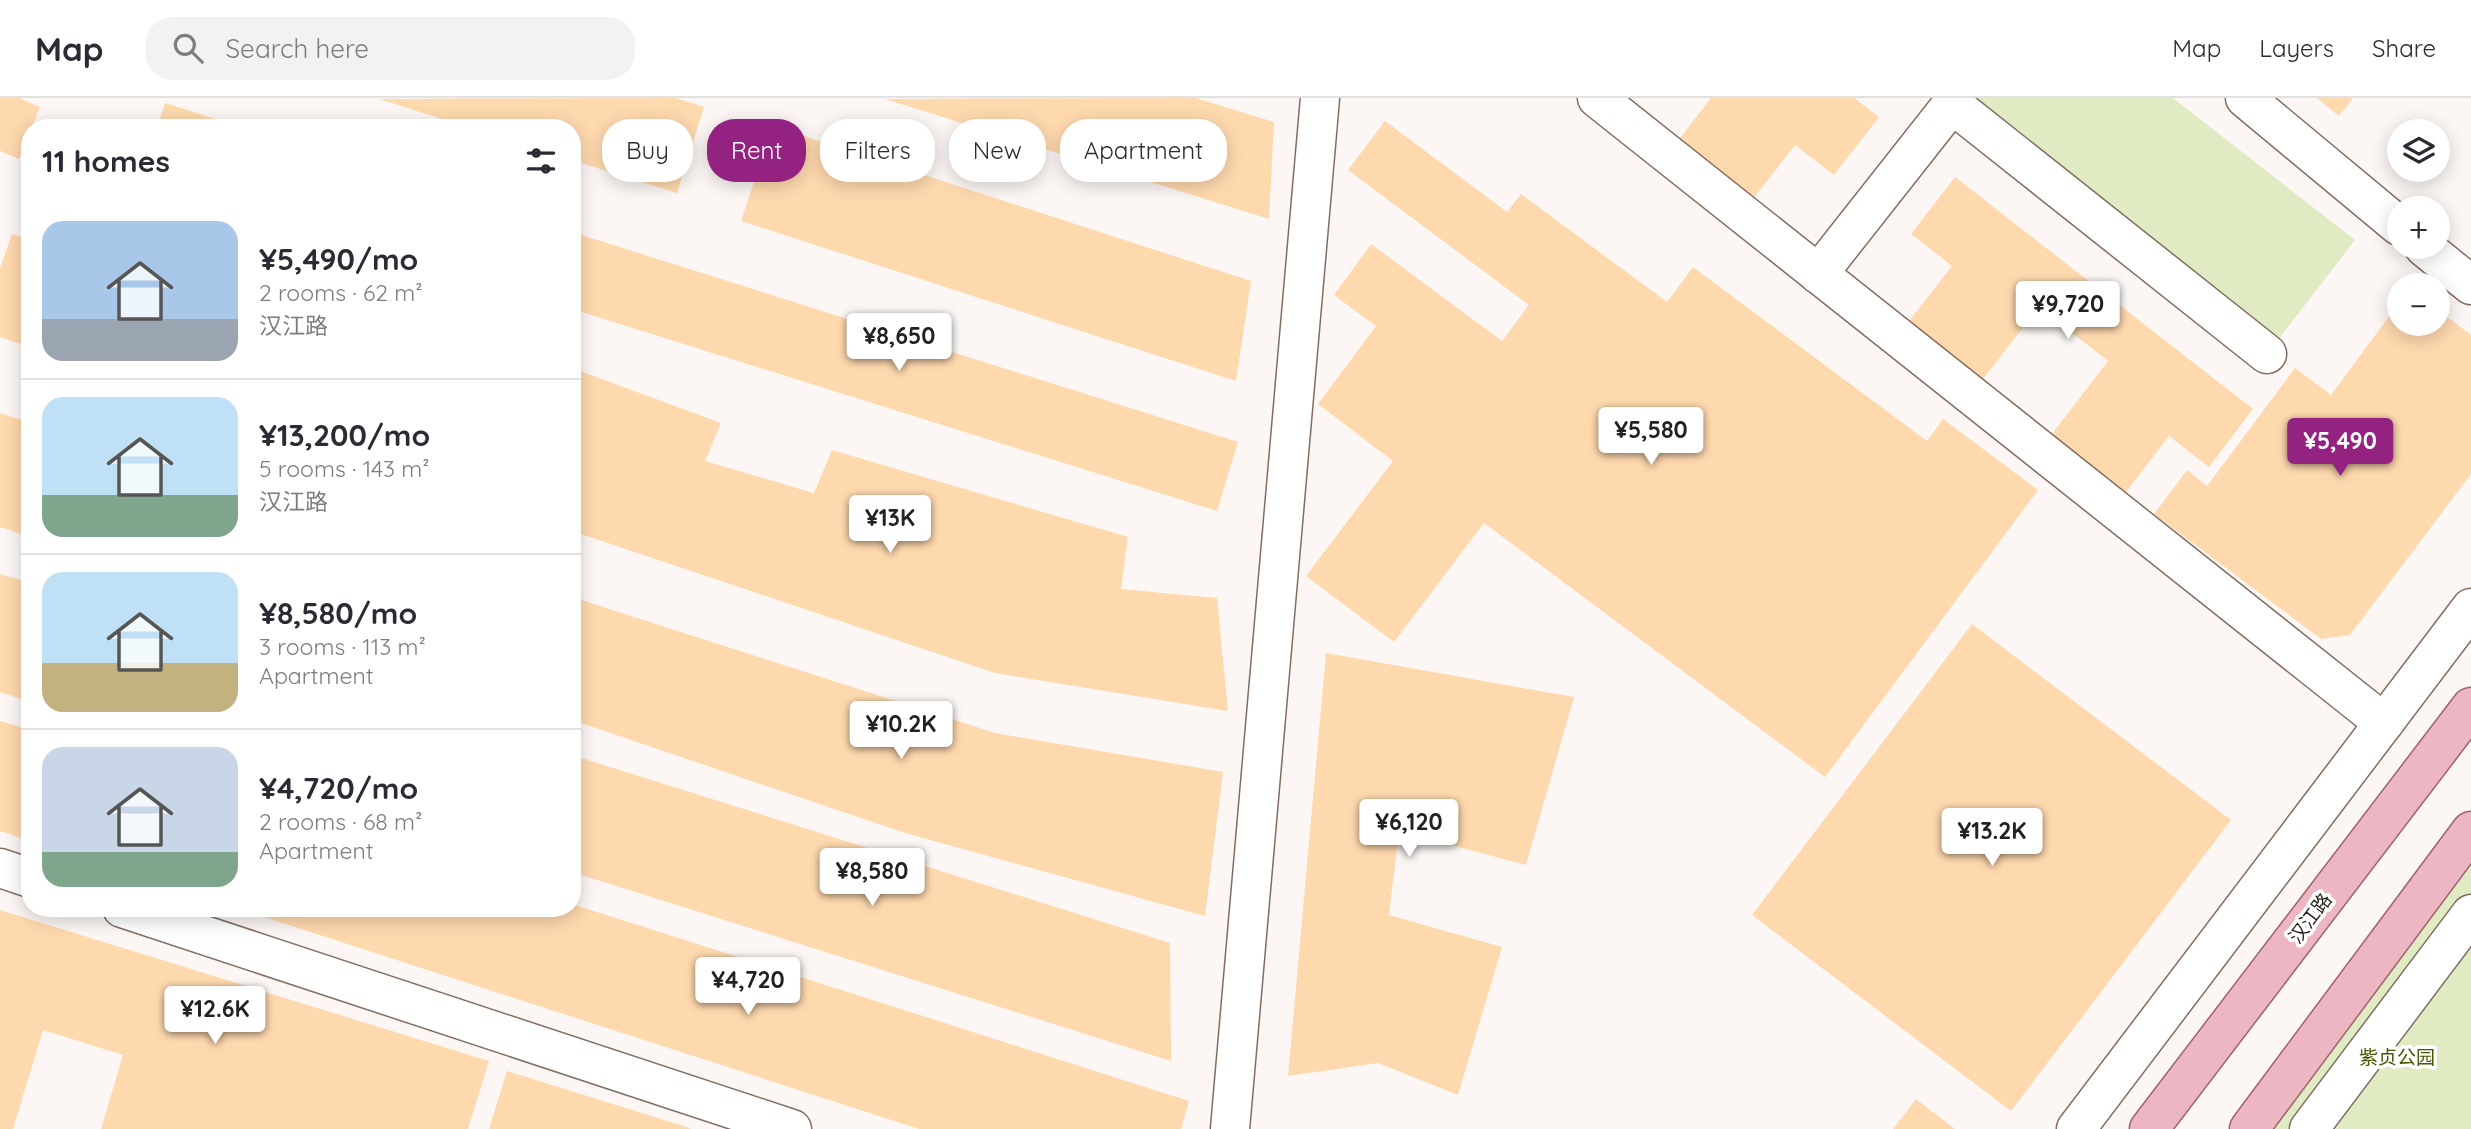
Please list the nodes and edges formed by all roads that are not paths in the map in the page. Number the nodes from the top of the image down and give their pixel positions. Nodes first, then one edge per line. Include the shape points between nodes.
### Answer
1 (1320, 98) edge
2 (1597, 98) edge
3 (2245, 98) edge
4 (1948, 101) edge
5 (2387, 216) edge
6 (2439, 259) edge
7 (1818, 274) junction
8 (2471, 285) edge
9 (2267, 354) dead end
10 (2471, 608) edge
11 (2471, 707) edge
12 (2384, 723) junction
13 (2471, 831) edge
14 (0, 868) edge
15 (21, 875) edge
16 (2471, 914) edge
17 (149, 917) edge
18 (792, 1129) edge
19 (1230, 1129) edge
20 (2076, 1129) edge
21 (2149, 1129) edge
22 (2249, 1129) edge
23 (2309, 1129) edge

1 - 19 street
2 - 7 street
3 - 5 street
4 - 7 street
4 - 9 street
6 - 8 street
7 - 12 street
10 - 12 street
11 - 21 main road, 汉江路
12 - 20 street
13 - 22 main road
14 - 15 street
16 - 23 street
17 - 18 street

